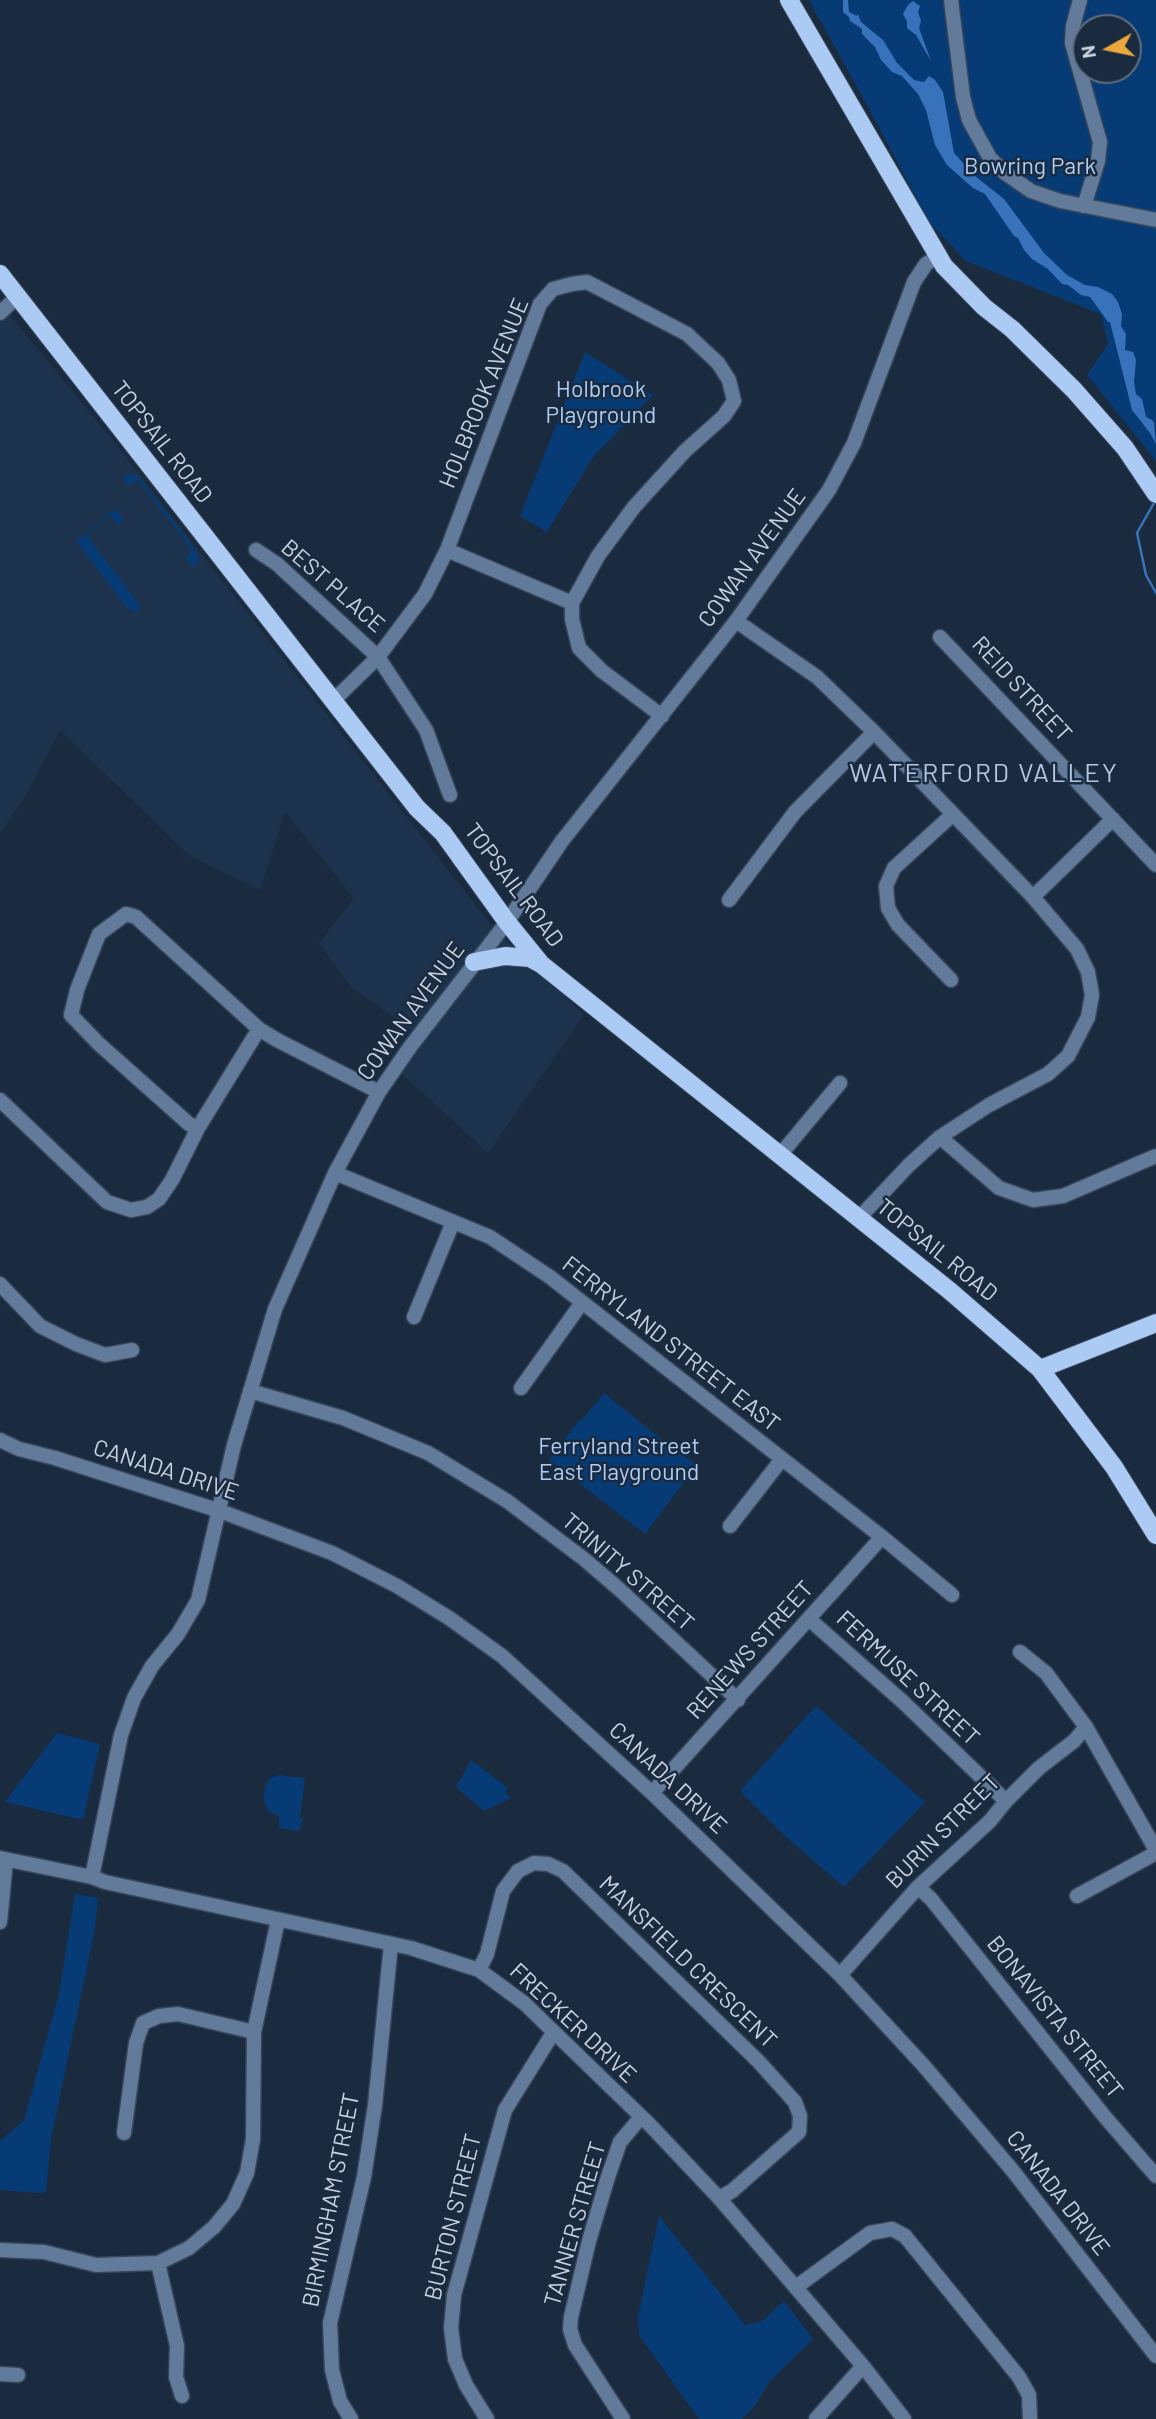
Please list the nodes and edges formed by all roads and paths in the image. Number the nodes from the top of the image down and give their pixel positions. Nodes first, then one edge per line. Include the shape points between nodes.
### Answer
1 (789, 0) edge
2 (951, 0) edge
3 (1080, 0) edge
4 (1088, 206) junction
5 (1156, 220) edge
6 (938, 256) junction
7 (0, 274) edge
8 (17, 297) junction
9 (0, 313) edge
10 (1156, 494) edge
11 (256, 550) dead end
12 (447, 550) junction
13 (572, 603) junction
14 (736, 621) junction
15 (940, 637) dead end
16 (378, 657) junction
17 (334, 700) junction
18 (662, 716) junction
19 (874, 732) junction
20 (450, 795) dead end
21 (952, 815) junction
22 (1113, 819) junction
23 (1156, 865) edge
24 (1033, 897) junction
25 (729, 900) dead end
26 (507, 922) junction
27 (474, 962) junction
28 (541, 964) junction
29 (951, 980) dead end
30 (260, 1029) junction
31 (840, 1083) dead end
32 (379, 1092) junction
33 (0, 1100) edge
34 (198, 1128) junction
35 (940, 1137) junction
36 (780, 1155) junction
37 (1156, 1156) edge
38 (335, 1173) junction
39 (859, 1218) junction
40 (453, 1222) junction
41 (0, 1284) edge
42 (581, 1304) junction
43 (414, 1317) dead end
44 (1156, 1323) edge
45 (132, 1350) dead end
46 (1040, 1369) junction
47 (521, 1388) dead end
48 (250, 1391) junction
49 (0, 1440) edge
50 (782, 1459) junction
51 (219, 1511) junction
52 (730, 1526) dead end
53 (1156, 1535) edge
54 (882, 1537) junction
55 (952, 1595) dead end
56 (809, 1619) junction
57 (1020, 1652) dead end
58 (737, 1700) junction
59 (1086, 1727) junction
60 (652, 1793) junction
61 (1006, 1801) junction
62 (1156, 1851) edge
63 (3, 1859) edge
64 (92, 1877) junction
65 (918, 1887) junction
66 (1077, 1896) dead end
67 (278, 1920) junction
68 (0, 1922) edge
69 (391, 1944) junction
70 (479, 1970) junction
71 (840, 1975) junction
72 (254, 2032) junction
73 (553, 2033) junction
74 (641, 2117) junction
75 (124, 2133) dead end
76 (1156, 2176) edge
77 (719, 2198) junction
78 (0, 2250) edge
79 (158, 2263) junction
80 (796, 2287) junction
81 (1156, 2356) edge
82 (863, 2366) junction
83 (0, 2374) edge
84 (18, 2375) dead end
85 (181, 2396) dead end
86 (351, 2419) edge
87 (487, 2419) edge
88 (623, 2419) edge
89 (816, 2419) edge
90 (904, 2419) edge
91 (1030, 2419) edge

1 - 6 main road
2 - 4 street via 966,108 990,158 1031,191
3 - 4 street via 1072,43 1100,142
4 - 5 street
6 - 10 main road via 993,300 1012,329 1125,448
6 - 14 street, COWAN AVENUE via 914,282 844,465
7 - 8 main road, TOPSAIL ROAD
8 - 9 street
8 - 17 main road, TOPSAIL ROAD
11 - 16 street, BEST PLACE
12 - 13 street
12 - 13 street, HOLBROOK AVENUE via 540,304 553,289 587,282 687,334 718,363 729,380 734,401 634,507 598,556
12 - 16 street, HOLBROOK AVENUE via 425,594
13 - 18 street via 579,648
14 - 18 street, COWAN AVENUE
14 - 19 street via 817,677
15 - 22 street, REID STREET
16 - 17 street, HOLBROOK AVENUE
16 - 20 street, BEST PLACE via 426,730
17 - 26 main road, TOPSAIL ROAD via 417,808 443,833
18 - 26 street, COWAN AVENUE via 562,841
19 - 21 street
19 - 25 street via 800,806
21 - 24 street
21 - 29 street via 894,868 886,886 887,908 898,925
22 - 23 street, REID STREET
22 - 24 street
24 - 35 street via 1077,949 1088,972 1088,1017 1068,1056 1048,1074
26 - 27 street, COWAN AVENUE
26 - 28 main road, TOPSAIL ROAD
27 - 28 main road via 505,956
27 - 32 street, COWAN AVENUE
28 - 36 main road, TOPSAIL ROAD
30 - 32 street
30 - 34 street
30 - 34 street via 136,917 126,914 99,934 71,1015
31 - 36 street
32 - 38 street, COWAN AVENUE
33 - 34 street via 107,1202 131,1210 159,1199
35 - 37 street via 999,1188 1033,1200 1063,1196
35 - 39 street
36 - 39 main road, TOPSAIL ROAD
38 - 40 street, FERRYLAND STREET EAST
38 - 48 street, COWAN AVENUE via 275,1309
39 - 46 main road, TOPSAIL ROAD
40 - 42 street, FERRYLAND STREET EAST via 491,1237
40 - 43 street
41 - 45 street via 40,1326 76,1344 105,1355
42 - 47 street
42 - 50 street, FERRYLAND STREET EAST
44 - 46 main road
46 - 53 main road, TOPSAIL ROAD via 1114,1467
48 - 51 street, COWAN AVENUE
48 - 58 street, TRINITY STREET via 343,1418 428,1453 507,1501 610,1581
49 - 51 street, CANADA DRIVE
50 - 52 street
50 - 54 street, FERRYLAND STREET EAST
51 - 60 street, CANADA DRIVE via 332,1552 449,1618 502,1656
51 - 64 street, COWAN AVENUE via 198,1600 152,1666 121,1735
54 - 55 street, FERRYLAND STREET EAST
54 - 56 street, RENEWS STREET
56 - 58 street, RENEWS STREET
56 - 61 street, FERMUSE STREET
57 - 59 street via 1046,1673
58 - 60 street, RENEWS STREET
59 - 61 street, BURIN STREET
59 - 62 street
60 - 71 street, CANADA DRIVE
61 - 65 street, BURIN STREET
62 - 66 street
63 - 64 street, FRECKER DRIVE
63 - 68 street
64 - 67 street, FRECKER DRIVE
65 - 71 street, BURIN STREET
65 - 76 street, BONAVISTA STREET
67 - 69 street, FRECKER DRIVE
67 - 72 street
69 - 70 street, FRECKER DRIVE
69 - 86 street, BIRMINGHAM STREET via 364,2177 330,2323 332,2370 340,2401
70 - 73 street, FRECKER DRIVE via 524,2003
70 - 77 street, MANSFIELD CRESCENT via 503,1891 518,1871 534,1863 563,1871 795,2102 799,2132
71 - 81 street, CANADA DRIVE via 1013,2171
72 - 75 street via 178,2014 143,2023
72 - 79 street via 253,2139 247,2173 233,2203 214,2227 189,2248
73 - 74 street, FRECKER DRIVE
73 - 87 street, BURTON STREET via 505,2110 454,2295 451,2328 456,2359
74 - 77 street, FRECKER DRIVE
74 - 88 street, TANNER STREET via 620,2142 607,2180 570,2329 575,2345
77 - 80 street, FRECKER DRIVE
78 - 79 street via 44,2252 96,2265
79 - 85 street via 177,2346
80 - 82 street, FRECKER DRIVE
80 - 91 street via 870,2233 892,2229 905,2236 1019,2377 1029,2395
82 - 89 street
82 - 90 street, FRECKER DRIVE
83 - 84 street

